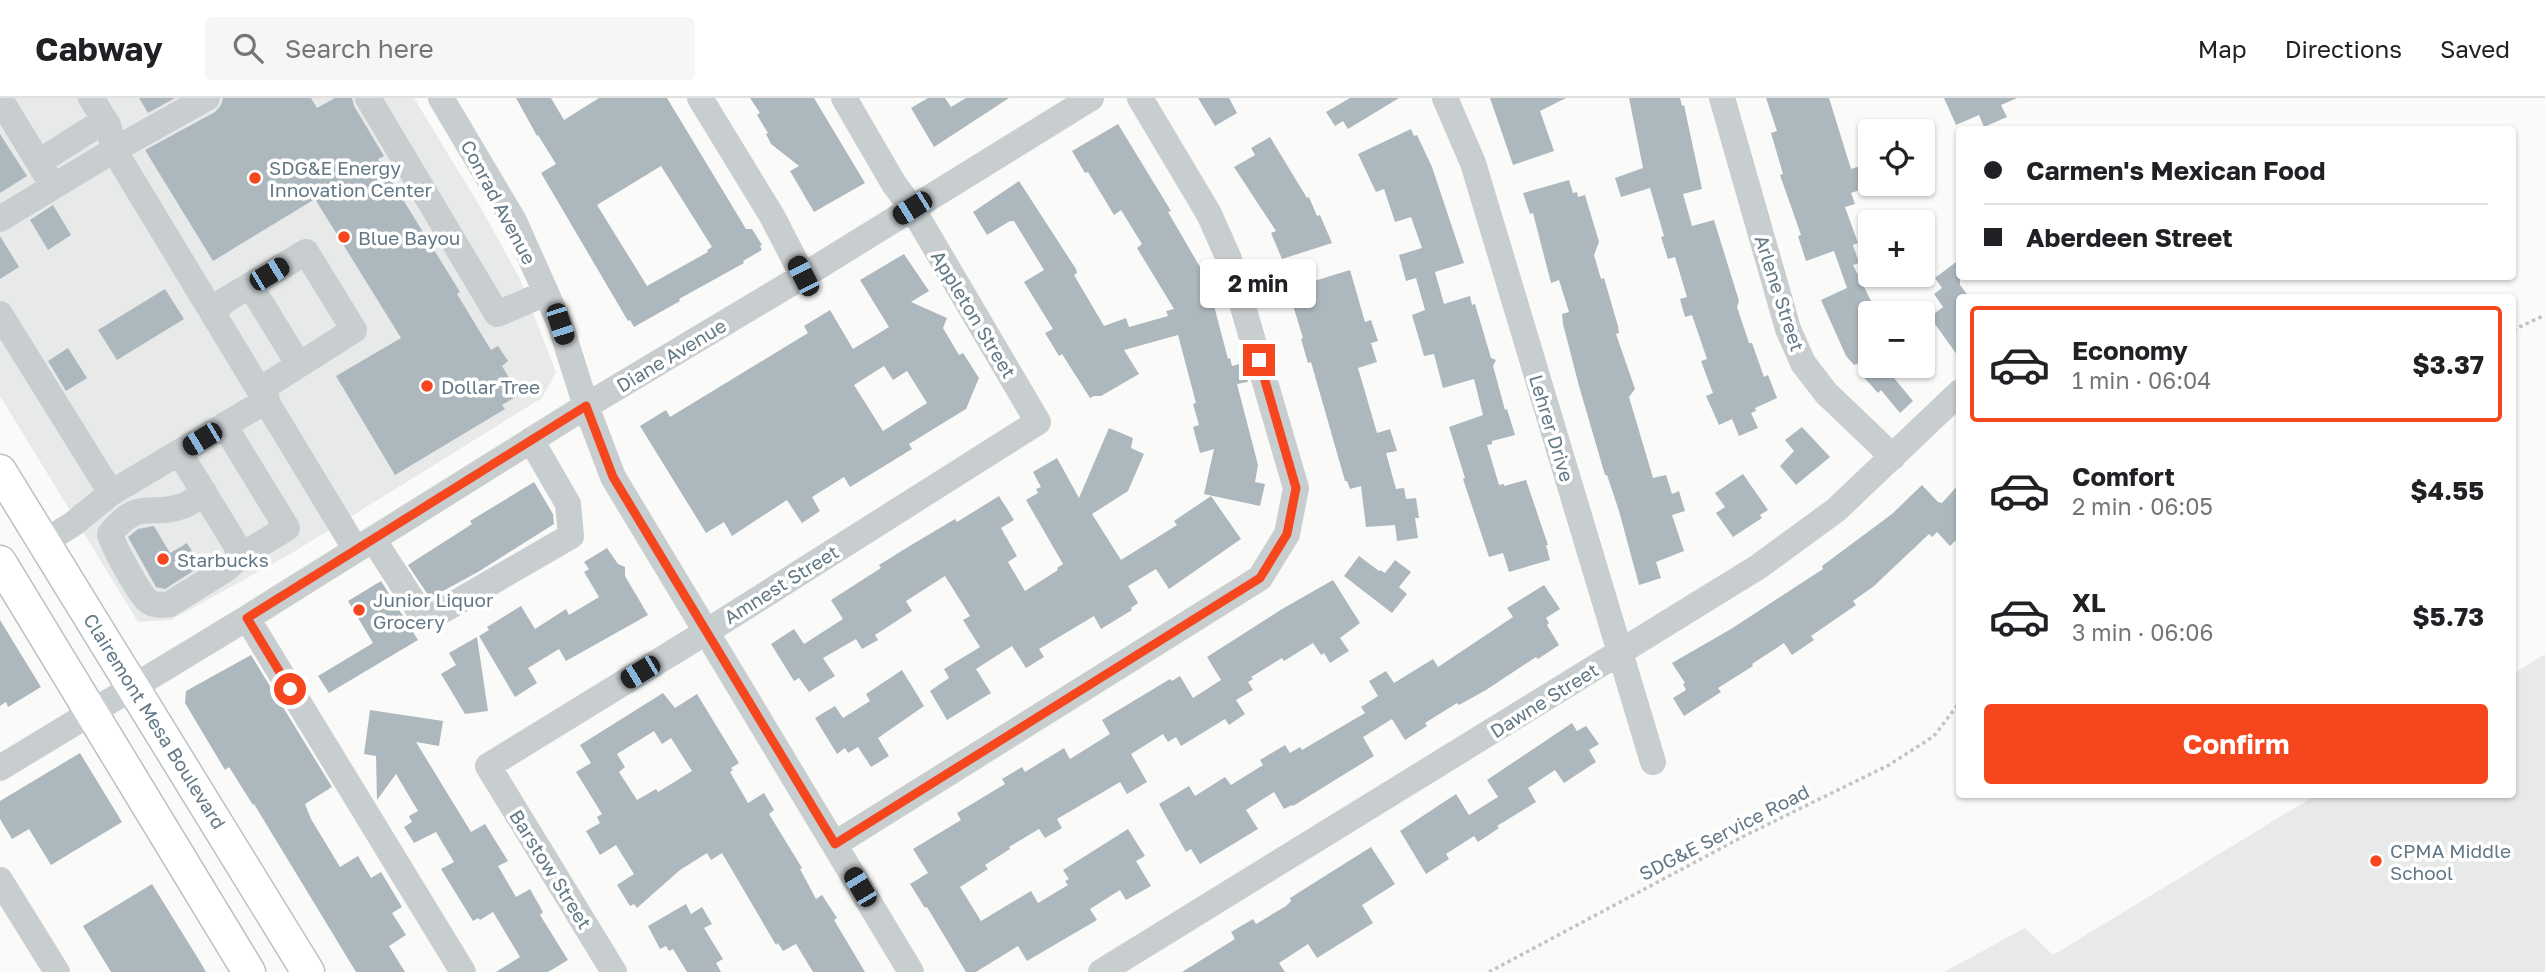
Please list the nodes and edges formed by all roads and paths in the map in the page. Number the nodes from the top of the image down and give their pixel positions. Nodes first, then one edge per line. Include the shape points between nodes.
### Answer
1 (207, 98) edge
2 (368, 98) edge
3 (441, 98) edge
4 (700, 98) edge
5 (844, 98) edge
6 (1091, 98) edge
7 (1140, 98) edge
8 (1445, 98) edge
9 (1722, 98) edge
10 (10, 102) edge
11 (98, 109) edge
12 (114, 150) junction
13 (39, 162) junction
14 (53, 186) junction
15 (912, 208) junction
16 (0, 219) edge
17 (803, 276) junction
18 (250, 285) junction
19 (546, 293) junction
20 (215, 313) junction
21 (0, 314) edge
22 (2545, 315) edge
23 (2516, 329) edge
24 (299, 365) junction
25 (264, 395) junction
26 (1956, 396) edge
27 (586, 406) junction
28 (1038, 422) joint
29 (224, 425) junction
30 (531, 440) junction
31 (179, 452) junction
32 (1893, 457) junction
33 (0, 471) edge
34 (204, 492) junction
35 (111, 493) junction
36 (44, 542) junction
37 (365, 544) junction
38 (242, 555) junction
39 (0, 562) edge
40 (247, 618) junction
41 (706, 632) junction
42 (1620, 654) junction
43 (134, 686) junction
44 (1956, 707) edge
45 (90, 712) junction
46 (1653, 762) dead end
47 (488, 766) joint
48 (0, 768) edge
49 (835, 844) junction
50 (0, 880) edge
51 (57, 972) edge
52 (249, 972) edge
53 (308, 972) edge
54 (463, 972) edge
55 (614, 972) edge
56 (911, 972) edge
57 (1101, 972) edge
58 (1489, 972) edge

1 - 12 street
2 - 19 street via 497,314
3 - 19 street, Conrad Avenue via 514,221
4 - 17 street
5 - 15 street, Appleton Street
6 - 15 street, Diane Avenue
7 - 49 street via 1209,214 1229,259 1296,488 1287,534 1260,578
8 - 42 street, Lehrer Drive via 1473,163
9 - 32 street, Arlene Street via 1788,329 1803,363 1826,393
10 - 13 street
11 - 12 street
11 - 13 street
12 - 14 street
12 - 20 street
13 - 14 street
14 - 16 street
15 - 17 street, Diane Avenue
15 - 28 street, Appleton Street
17 - 27 street, Diane Avenue
18 - 20 street via 224,300
18 - 24 street
18 - 24 street via 306,252 354,330
19 - 27 street, Conrad Avenue
20 - 25 street
21 - 35 street
22 - 23 path
24 - 25 street
25 - 29 street
25 - 37 street
26 - 32 street, Dawne Street
27 - 30 street, Diane Avenue
27 - 41 street, Conrad Avenue via 613,477
28 - 41 street, Amnest Street
29 - 31 street
29 - 38 street via 287,528
30 - 37 street, Diane Avenue
30 - 37 street via 568,504 570,536 440,612 422,615
31 - 34 street
31 - 35 street
32 - 42 street, Dawne Street via 1836,510 1781,551
33 - 36 main road, Clairemont Mesa Boulevard
34 - 38 street
34 - 38 street via 185,505 139,509 110,534 113,545 148,600 159,605 170,604
35 - 36 street
36 - 43 main road, Clairemont Mesa Boulevard
37 - 40 street, Diane Avenue
39 - 45 main road
40 - 43 street, Diane Avenue
40 - 54 street
41 - 47 street, Amnest Street
41 - 49 street, Conrad Avenue
42 - 46 street, Lehrer Drive
42 - 57 street, Dawne Street
43 - 45 street, Diane Avenue
43 - 53 main road, Clairemont Mesa Boulevard
44 - 58 path, SDG&E Service Road via 1934,736 1889,765 1744,836
45 - 48 street, Diane Avenue
45 - 52 main road
47 - 55 street, Barstow Street
49 - 56 street, Conrad Avenue
50 - 51 street

